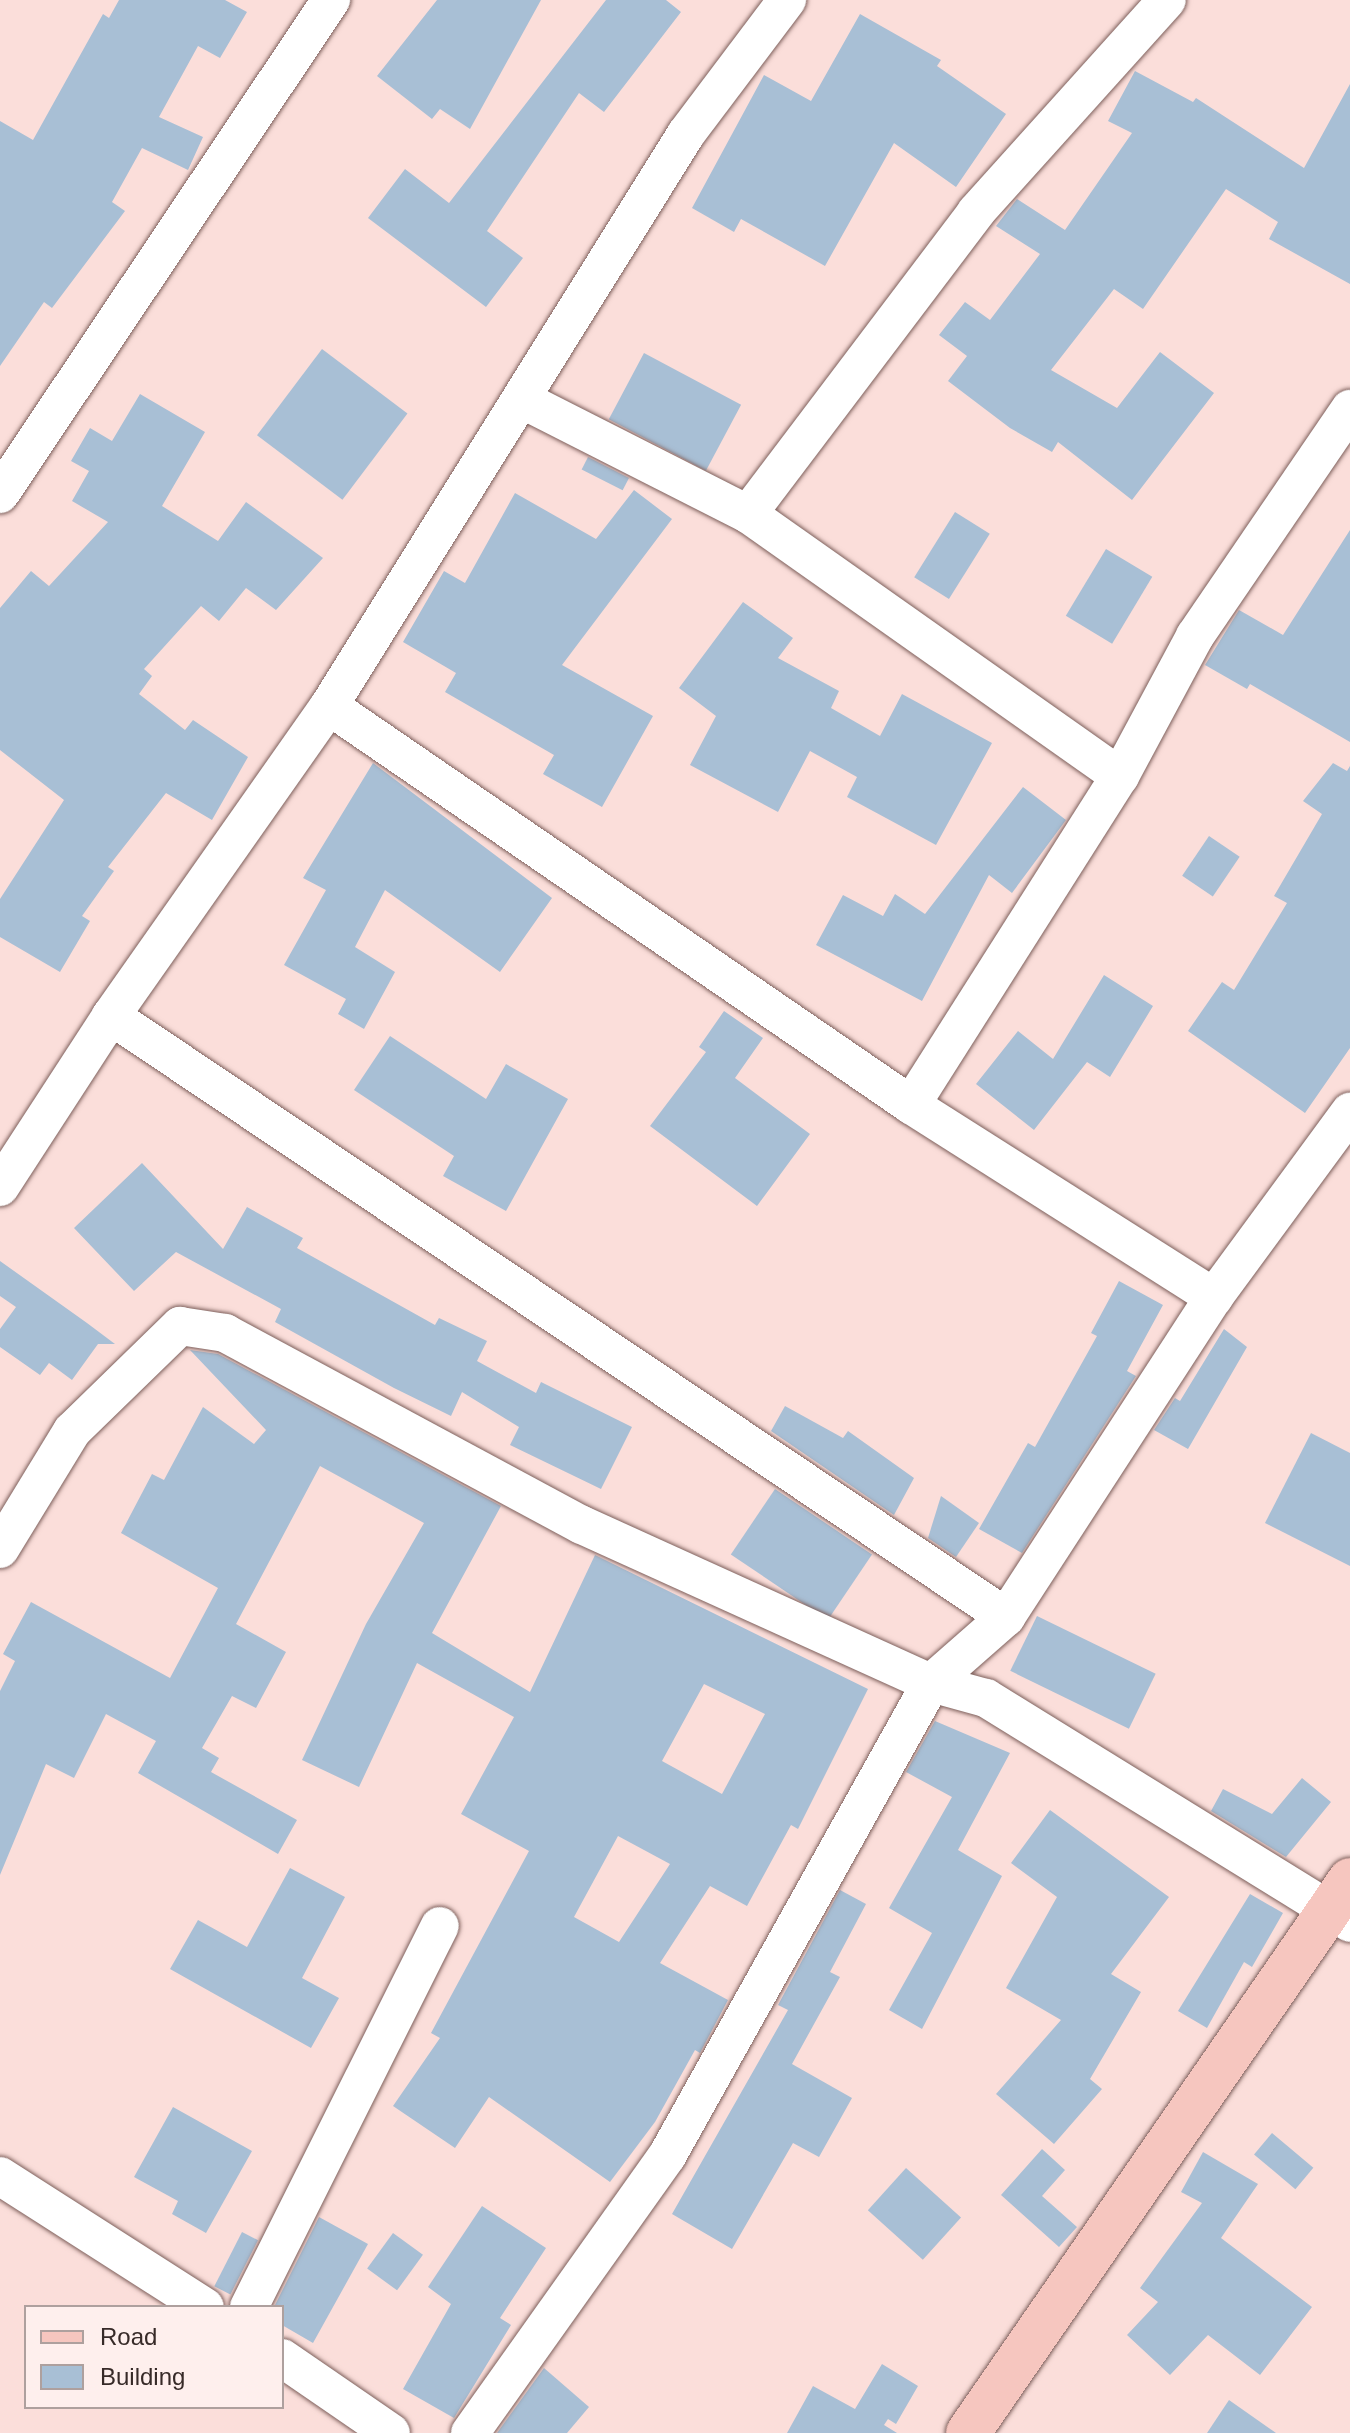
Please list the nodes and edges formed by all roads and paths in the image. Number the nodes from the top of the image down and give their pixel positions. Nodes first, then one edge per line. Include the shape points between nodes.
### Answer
1 (331, 0) edge
2 (787, 0) edge
3 (1167, 0) edge
4 (523, 400) junction
5 (1350, 409) edge
6 (0, 494) edge
7 (748, 514) junction
8 (329, 706) junction
9 (1120, 776) junction
10 (111, 1016) junction
11 (911, 1105) junction
12 (1350, 1112) edge
13 (0, 1187) edge
14 (1214, 1297) junction
15 (0, 1549) edge
16 (1006, 1617) junction
17 (931, 1683) junction
18 (1343, 1904) edge
19 (440, 1926) dead end
20 (0, 2176) edge
21 (202, 2305) edge
22 (250, 2305) edge
23 (284, 2359) edge
24 (391, 2433) edge
25 (470, 2433) edge
26 (968, 2433) edge

1 - 6 street
2 - 4 street via 686,134
3 - 7 street via 976,212
4 - 7 street
4 - 8 street
5 - 9 street via 1195,636
7 - 9 street
8 - 10 street
8 - 11 street
9 - 11 street
10 - 13 street
10 - 16 street
11 - 14 street
12 - 14 street
14 - 16 street
15 - 17 street via 72,1431 180,1326 225,1333 582,1525
16 - 17 street
17 - 18 street via 986,1698
17 - 25 street via 667,2156
18 - 26 main road
19 - 22 street
20 - 21 street
23 - 24 street

